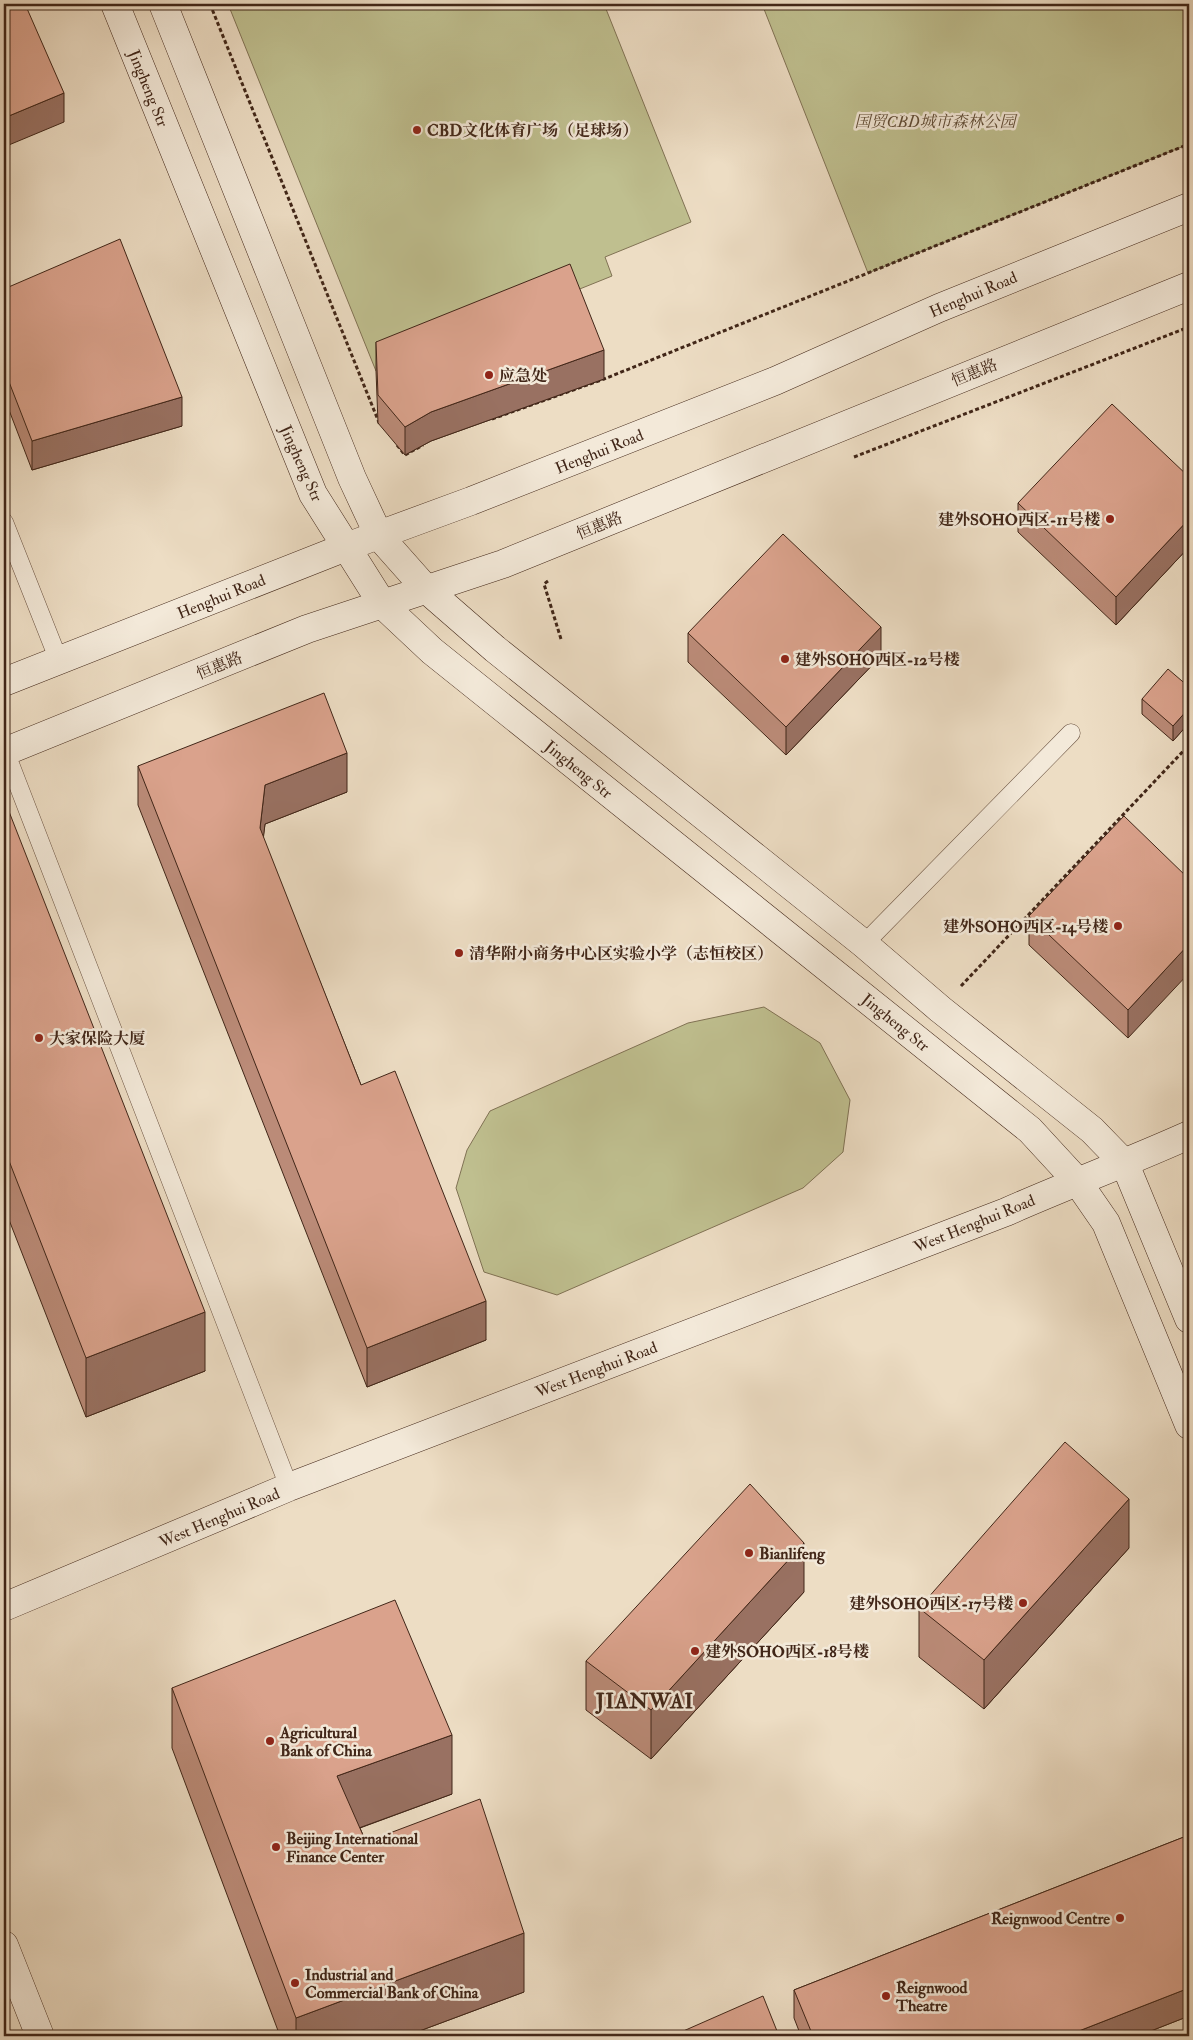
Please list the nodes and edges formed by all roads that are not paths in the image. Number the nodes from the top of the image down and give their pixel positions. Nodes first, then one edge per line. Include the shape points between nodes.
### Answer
1 (116, 4) edge
2 (164, 4) edge
3 (1189, 207) edge
4 (1189, 286) edge
5 (4, 522) edge
6 (379, 536) junction
7 (346, 547) junction
8 (426, 590) junction
9 (383, 605) junction
10 (59, 661) junction
11 (4, 682) edge
12 (1071, 733) dead end
13 (4, 752) edge
14 (864, 944) junction
15 (1189, 1135) edge
16 (1125, 1164) junction
17 (1077, 1181) junction
18 (1189, 1319) edge
19 (1189, 1425) edge
20 (289, 1487) junction
21 (4, 1607) edge
22 (4, 1945) edge
23 (40, 2036) edge

1 - 7 main road, Jingheng Str via 305,474
2 - 6 main road via 352,478
3 - 6 main road, Henghui Road via 939,308 775,381
4 - 8 main road, 恒惠路 via 502,564
5 - 10 lane
6 - 7 main road, Henghui Road
6 - 8 main road
7 - 9 main road, Jingheng Str
7 - 10 main road, Henghui Road
8 - 9 main road, 恒惠路
8 - 14 main road via 495,650
9 - 13 main road, 恒惠路 via 307,629
9 - 17 main road, Jingheng Str via 432,652 1030,1130
10 - 11 main road, Henghui Road
12 - 14 lane
13 - 20 lane
14 - 16 main road via 1092,1130
15 - 16 main road, West Henghui Road
16 - 17 main road, West Henghui Road
16 - 18 main road
17 - 19 main road, Jingheng Str via 1106,1224
17 - 20 main road, West Henghui Road via 1006,1212
20 - 21 main road, West Henghui Road
22 - 23 main road

